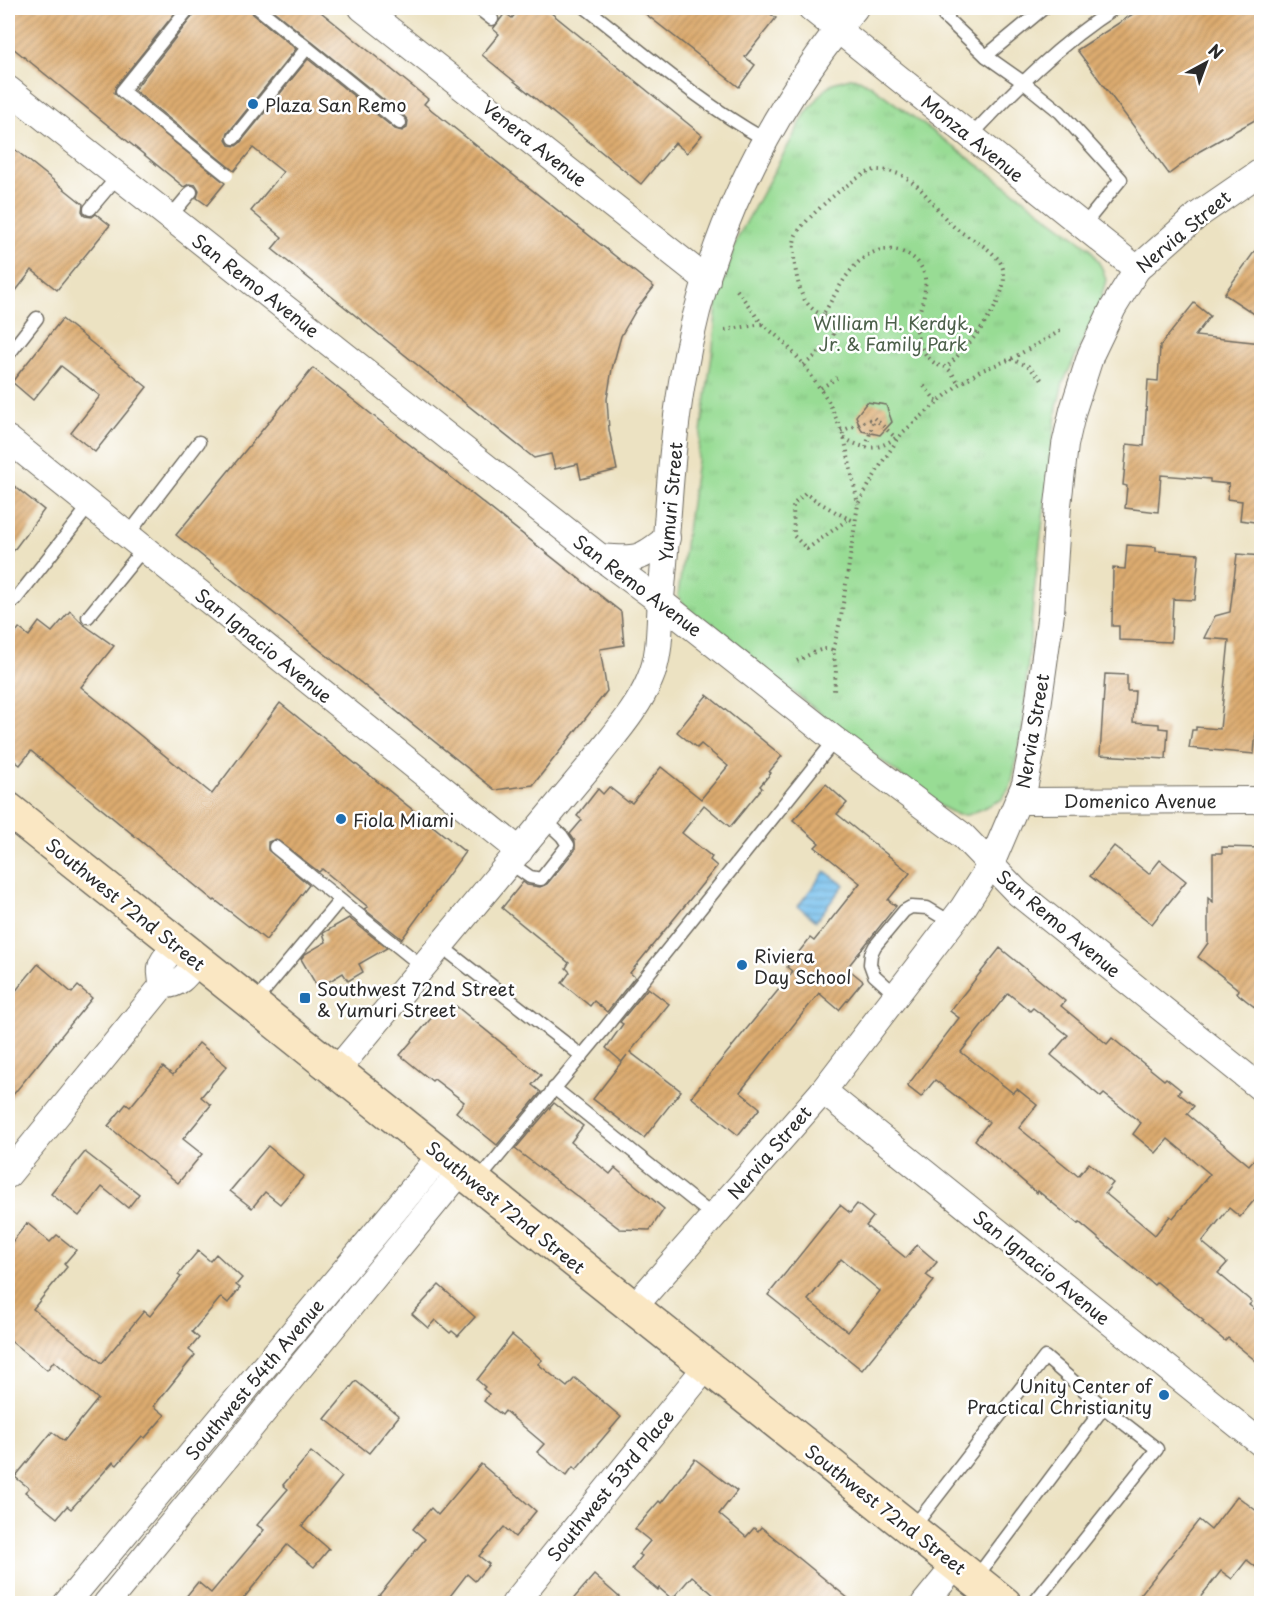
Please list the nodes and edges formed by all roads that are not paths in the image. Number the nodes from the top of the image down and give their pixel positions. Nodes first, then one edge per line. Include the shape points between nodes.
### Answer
1 (189, 8) edge
2 (258, 8) edge
3 (366, 8) edge
4 (478, 8) edge
5 (586, 8) edge
6 (811, 8) edge
7 (855, 8) edge
8 (954, 8) edge
9 (1044, 8) edge
10 (1115, 8) edge
11 (492, 19) dead end
12 (838, 29) junction
13 (307, 48) junction
14 (986, 56) junction
15 (1023, 82) junction
16 (8, 89) edge
17 (400, 123) dead end
18 (971, 136) junction
19 (234, 138) dead end
20 (765, 139) junction
21 (1262, 171) edge
22 (227, 175) dead end
23 (118, 176) junction
24 (191, 192) dead end
25 (90, 209) dead end
26 (170, 217) junction
27 (1083, 226) junction
28 (1137, 269) junction
29 (707, 280) junction
30 (37, 318) dead end
31 (8, 355) edge
32 (8, 439) edge
33 (199, 442) dead end
34 (90, 506) junction
35 (667, 538) junction
36 (136, 542) junction
37 (600, 557) junction
38 (15, 600) dead end
39 (661, 602) junction
40 (88, 617) dead end
41 (835, 740) junction
42 (1262, 800) edge
43 (1019, 801) junction
44 (8, 809) edge
45 (546, 821) junction
46 (275, 847) dead end
47 (515, 857) junction
48 (991, 864) junction
49 (340, 900) junction
50 (952, 923) junction
51 (441, 946) junction
52 (187, 953) junction
53 (423, 967) junction
54 (896, 995) junction
55 (252, 1005) junction
56 (582, 1056) junction
57 (336, 1071) junction
58 (554, 1089) junction
59 (1262, 1089) edge
60 (823, 1091) junction
61 (459, 1170) junction
62 (8, 1174) edge
63 (713, 1216) junction
64 (633, 1308) junction
65 (707, 1366) junction
66 (1104, 1407) junction
67 (1262, 1444) edge
68 (911, 1529) junction
69 (965, 1572) junction
70 (66, 1604) edge
71 (106, 1604) edge
72 (514, 1604) edge
73 (924, 1604) edge
74 (1005, 1604) edge
75 (1033, 1604) edge

1 - 22 lane, bridge via 122,91
2 - 13 lane
3 - 29 street, Venera Avenue
4 - 11 lane
5 - 20 lane via 703,99
6 - 12 street, Monza Avenue
7 - 12 street, Yumuri Street
8 - 14 lane via 944,16
9 - 14 lane
10 - 15 lane via 1079,33
12 - 18 street, Monza Avenue
12 - 20 street, Yumuri Street
13 - 17 lane
13 - 19 lane
14 - 15 lane
15 - 18 lane
15 - 27 lane via 1060,112 1121,179
16 - 23 street, San Remo Avenue
18 - 27 street, Monza Avenue
20 - 29 street, Yumuri Street via 741,185
21 - 28 street, Nervia Street via 1205,209
23 - 25 lane
23 - 26 street, San Remo Avenue
24 - 26 lane
26 - 37 street, San Remo Avenue
27 - 28 street, Monza Avenue
28 - 43 street, Nervia Street via 1121,292 1091,354 1065,445 1051,613 1038,712
29 - 35 street, Yumuri Street via 682,380
30 - 31 lane
32 - 34 street, San Ignacio Avenue
33 - 36 lane
34 - 36 street, San Ignacio Avenue
34 - 38 lane
35 - 37 street via 640,558
35 - 39 street, Yumuri Street
36 - 40 lane
36 - 47 street, San Ignacio Avenue
37 - 39 street, San Remo Avenue
39 - 41 street, San Remo Avenue
39 - 45 street, Yumuri Street via 656,660 646,688
41 - 48 street, San Remo Avenue via 963,836
41 - 56 lane
42 - 43 street, Domenico Avenue
43 - 48 street, Nervia Street
44 - 52 main road, Southwest 72nd Street
45 - 47 street, Yumuri Street
45 - 47 lane via 568,845 541,879 530,878
46 - 49 lane
47 - 51 street, Yumuri Street
48 - 50 street, Nervia Street
48 - 59 street, San Remo Avenue via 1018,893
49 - 53 lane
49 - 55 lane
50 - 54 street, Nervia Street
50 - 54 lane via 927,908 911,907 875,946 870,964 874,975
51 - 53 street, Yumuri Street
51 - 56 lane
52 - 55 main road, Southwest 72nd Street
52 - 62 street via 181,981 163,985
53 - 57 street, Yumuri Street
54 - 60 street, Nervia Street
55 - 57 main road, Southwest 72nd Street
56 - 58 lane
57 - 61 main road, Southwest 72nd Street
58 - 61 lane
58 - 63 lane
60 - 63 street, Nervia Street
60 - 67 street, San Ignacio Avenue
61 - 64 main road, Southwest 72nd Street
61 - 70 street, Southwest 54th Avenue
61 - 71 street, Southwest 54th Avenue
63 - 64 street, Nervia Street
64 - 65 main road, Southwest 72nd Street
65 - 68 main road, Southwest 72nd Street
65 - 72 street, Southwest 53rd Place
66 - 68 lane via 1046,1357
66 - 69 lane
66 - 75 lane via 1157,1449
68 - 69 main road, Southwest 72nd Street
69 - 73 street
69 - 74 main road, Southwest 72nd Street

